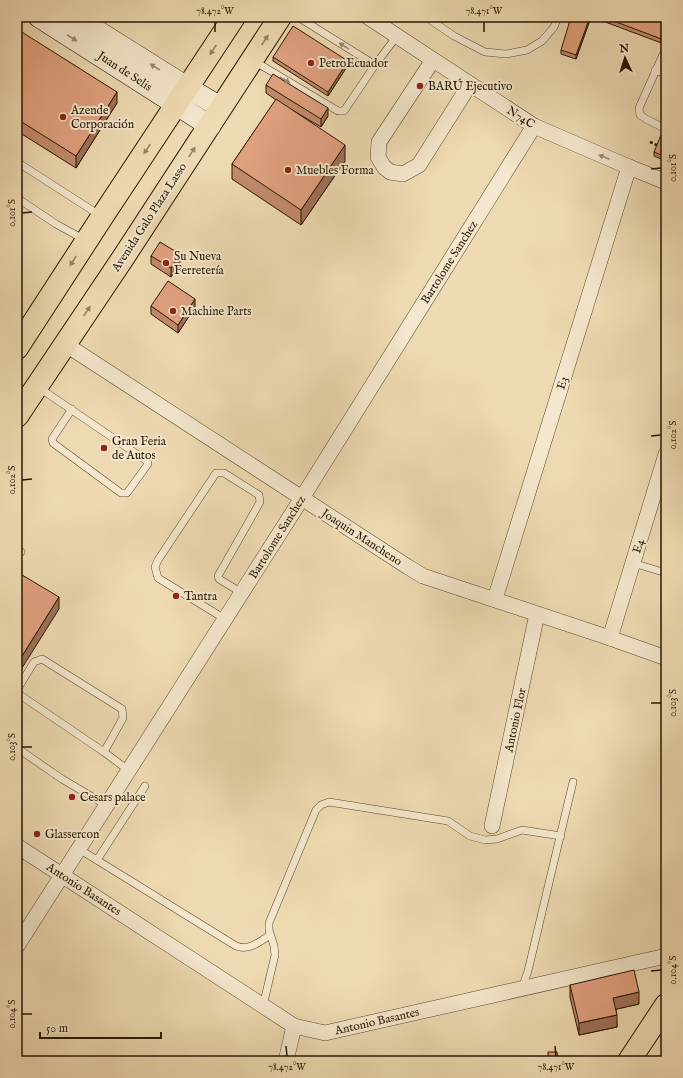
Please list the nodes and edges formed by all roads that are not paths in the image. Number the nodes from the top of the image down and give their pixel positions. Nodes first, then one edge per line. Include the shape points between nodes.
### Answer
1 (40, 17) edge
2 (75, 17) edge
3 (234, 17) edge
4 (280, 17) edge
5 (298, 17) edge
6 (368, 17) edge
7 (426, 17) edge
8 (558, 17) edge
9 (396, 36) junction
10 (666, 48) edge
11 (252, 60) junction
12 (433, 60) junction
13 (663, 61) edge
14 (375, 65) junction
15 (655, 70) junction
16 (666, 74) edge
17 (470, 84) junction
18 (182, 96) junction
19 (220, 107) junction
20 (210, 126) junction
21 (534, 126) junction
22 (666, 129) edge
23 (17, 162) edge
24 (628, 167) junction
25 (666, 182) edge
26 (17, 198) edge
27 (102, 217) junction
28 (86, 241) junction
29 (21, 334) edge
30 (65, 344) junction
31 (37, 386) junction
32 (72, 409) junction
33 (17, 416) edge
34 (666, 457) edge
35 (302, 498) junction
36 (633, 563) junction
37 (666, 573) edge
38 (242, 593) junction
39 (495, 599) junction
40 (537, 614) junction
41 (225, 619) junction
42 (610, 638) junction
43 (666, 658) edge
44 (17, 691) edge
45 (17, 748) edge
46 (104, 752) junction
47 (128, 770) junction
48 (573, 782) dead end
49 (145, 786) dead end
50 (106, 805) junction
51 (492, 826) dead end
52 (561, 836) junction
53 (17, 846) edge
54 (79, 849) junction
55 (97, 860) junction
56 (62, 875) junction
57 (270, 935) junction
58 (17, 946) edge
59 (666, 956) edge
60 (522, 989) junction
61 (666, 1005) edge
62 (263, 1006) junction
63 (294, 1026) junction
64 (286, 1061) edge
65 (629, 1061) edge

1 -> 18 main road, Juan de Selis
18 -> 2 main road, Juan de Selis
3 -> 18 main road
11 -> 4 main road, Avenida Galo Plaza Lasso
14 -> 5 lane
6 - 9 street, N74C
7 - 8 lane via 454,36 485,52 506,54 527,50 542,41 554,27
9 - 12 street, N74C
9 - 14 lane
10 - 13 lane
11 -> 14 lane via 341,112
11 - 19 main road, Avenida Galo Plaza Lasso
12 - 17 street, N74C
12 - 17 street via 379,142 378,157 390,172 404,174 419,165
13 - 15 lane
15 - 16 lane
15 - 22 lane via 639,108 640,115
17 - 21 street, N74C
18 - 19 main road, Juan de Selis
18 - 20 main road, Juan de Selis
18 -> 27 main road
19 - 20 main road, Avenida Galo Plaza Lasso
30 -> 20 main road, Avenida Galo Plaza Lasso
24 -> 21 street, N74C
21 - 35 street, Bartolome Sanchez
23 - 27 lane
24 - 25 street, N74C
24 - 39 street, E3
26 - 28 lane
27 - 28 main road
28 -> 29 main road
30 - 31 main road, Avenida Galo Plaza Lasso
30 - 35 street, Joaquin Mancheno
31 - 32 lane
31 - 33 main road, Avenida Galo Plaza Lasso
32 - 32 lane via 52,439 53,443 121,493 127,494 148,464 147,460
34 - 36 street, E4
35 - 38 street, Bartolome Sanchez
35 - 39 street, Joaquin Mancheno via 423,576
36 - 37 lane
36 - 42 street, E4
38 - 41 street, Bartolome Sanchez
38 - 41 lane via 218,576 260,499 220,472 216,473 164,549 155,567 158,578
39 - 40 street, Joaquin Mancheno
40 - 42 street, Joaquin Mancheno
40 - 51 street, Antonio Flor
41 - 47 street, Bartolome Sanchez
42 - 43 street, Joaquin Mancheno
44 - 46 lane
44 - 46 lane via 34,662 42,659 122,709 123,718
45 - 50 lane
46 - 47 lane
47 - 50 street, Bartolome Sanchez
48 - 52 lane
49 - 55 lane
50 - 54 street, Bartolome Sanchez
52 - 57 lane via 522,830 497,839 484,840 470,836 448,821 329,802 316,810 269,923
52 - 60 lane
53 - 56 street, Antonio Basantes
54 - 55 lane
54 - 56 street, Bartolome Sanchez
55 - 57 lane via 236,946 249,948
56 - 58 street, Bartolome Sanchez
56 - 62 street, Antonio Basantes
57 - 62 lane via 275,955
59 - 60 street, Antonio Basantes
60 - 63 street, Antonio Basantes via 325,1033
61 - 65 main road
62 - 63 street, Antonio Basantes
63 - 64 street

